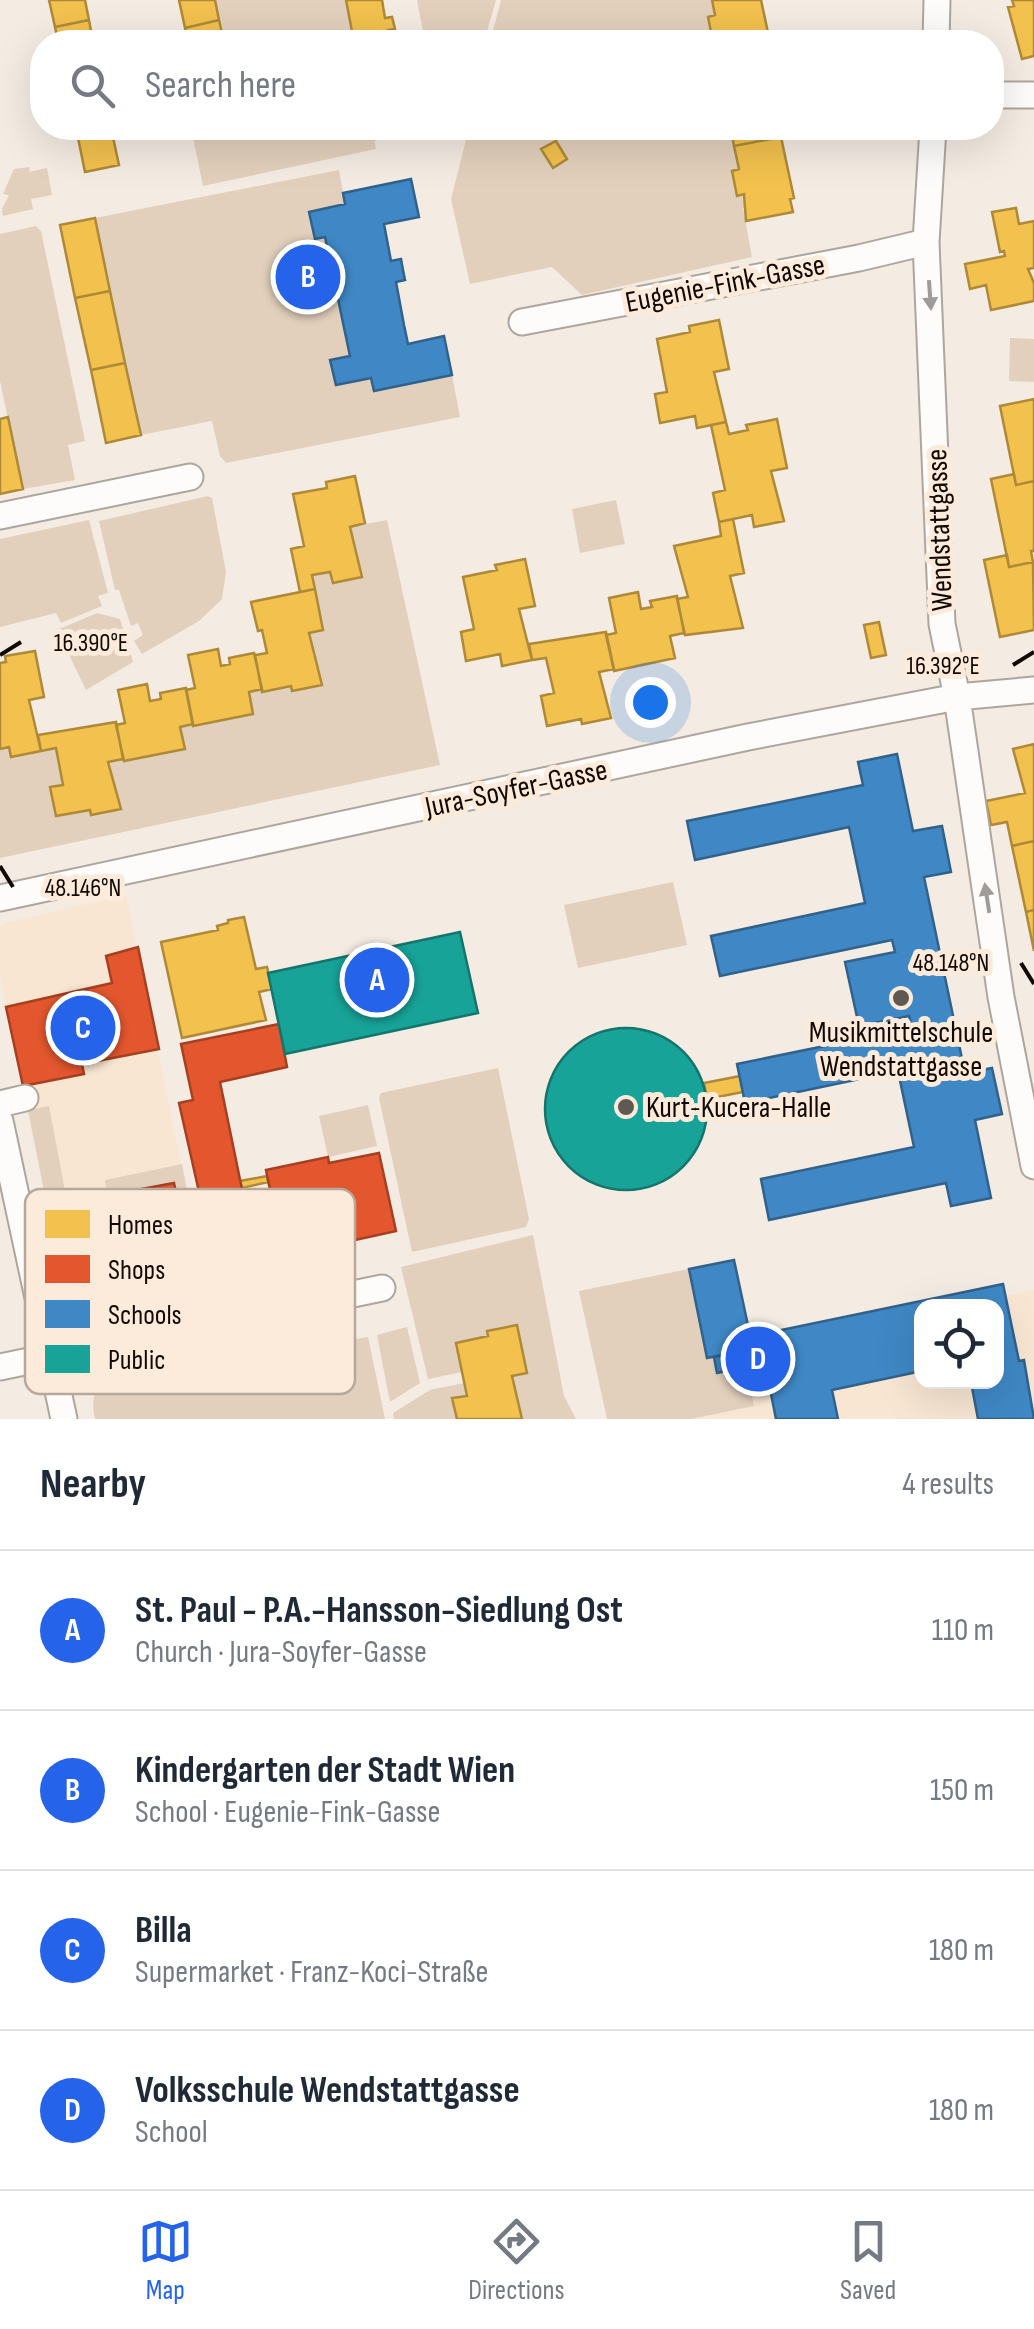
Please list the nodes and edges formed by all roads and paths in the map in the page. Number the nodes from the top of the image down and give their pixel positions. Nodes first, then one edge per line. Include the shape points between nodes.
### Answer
1 (938, 0) edge
2 (937, 30) edge
3 (1004, 95) edge
4 (1034, 95) edge
5 (932, 140) edge
6 (926, 242) junction
7 (522, 322) dead end
8 (190, 477) dead end
9 (0, 516) edge
10 (1034, 690) edge
11 (957, 697) junction
12 (0, 898) edge
13 (0, 1122) edge
14 (1034, 1166) edge
15 (25, 1234) edge
16 (382, 1288) dead end
17 (355, 1294) edge
18 (25, 1361) edge
19 (0, 1367) edge
20 (59, 1394) edge
21 (64, 1419) edge

1 - 2 street
3 - 4 street
5 - 6 street, Wendstattgasse
6 - 7 street, Eugenie-Fink-Gasse
6 -> 11 street, Wendstattgasse via 942,624
8 - 9 street
10 - 11 street, Jura-Soyfer-Gasse
11 - 12 street, Jura-Soyfer-Gasse
14 -> 11 street, Wendstattgasse
13 - 15 street
16 - 17 street
18 - 19 street
20 - 21 street

